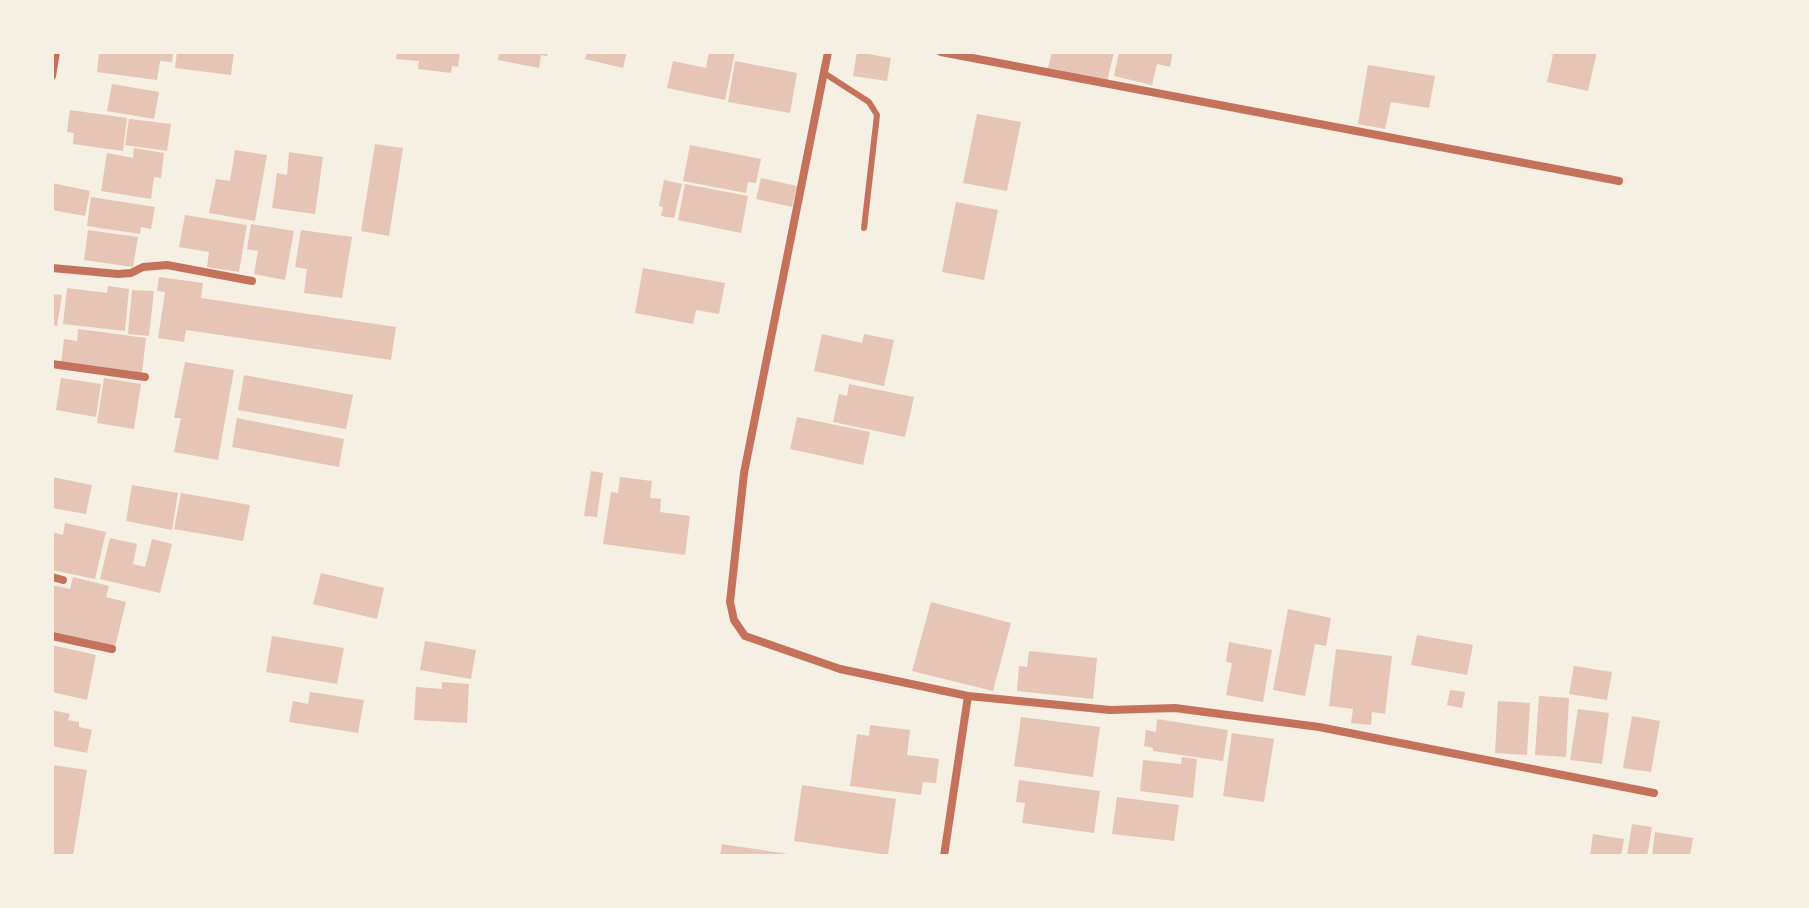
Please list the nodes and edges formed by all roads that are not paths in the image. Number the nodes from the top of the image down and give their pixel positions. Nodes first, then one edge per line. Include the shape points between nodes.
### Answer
1 (56, 52) edge
2 (828, 52) edge
3 (941, 52) edge
4 (824, 73) junction
5 (52, 76) edge
6 (1619, 181) dead end
7 (864, 228) dead end
8 (52, 268) edge
9 (252, 281) dead end
10 (52, 364) edge
11 (145, 377) dead end
12 (52, 577) edge
13 (63, 580) dead end
14 (52, 636) edge
15 (112, 649) dead end
16 (968, 696) junction
17 (1654, 793) dead end
18 (944, 856) edge

1 - 5 street
2 - 4 street
3 - 6 street
4 - 7 lane via 869,102 877,115
4 - 16 street via 744,473 730,602 734,620 745,636 840,669
8 - 9 street via 118,274 167,265
10 - 11 street
12 - 13 street
14 - 15 street
16 - 17 street via 1110,710 1175,708 1319,727
16 - 18 street

